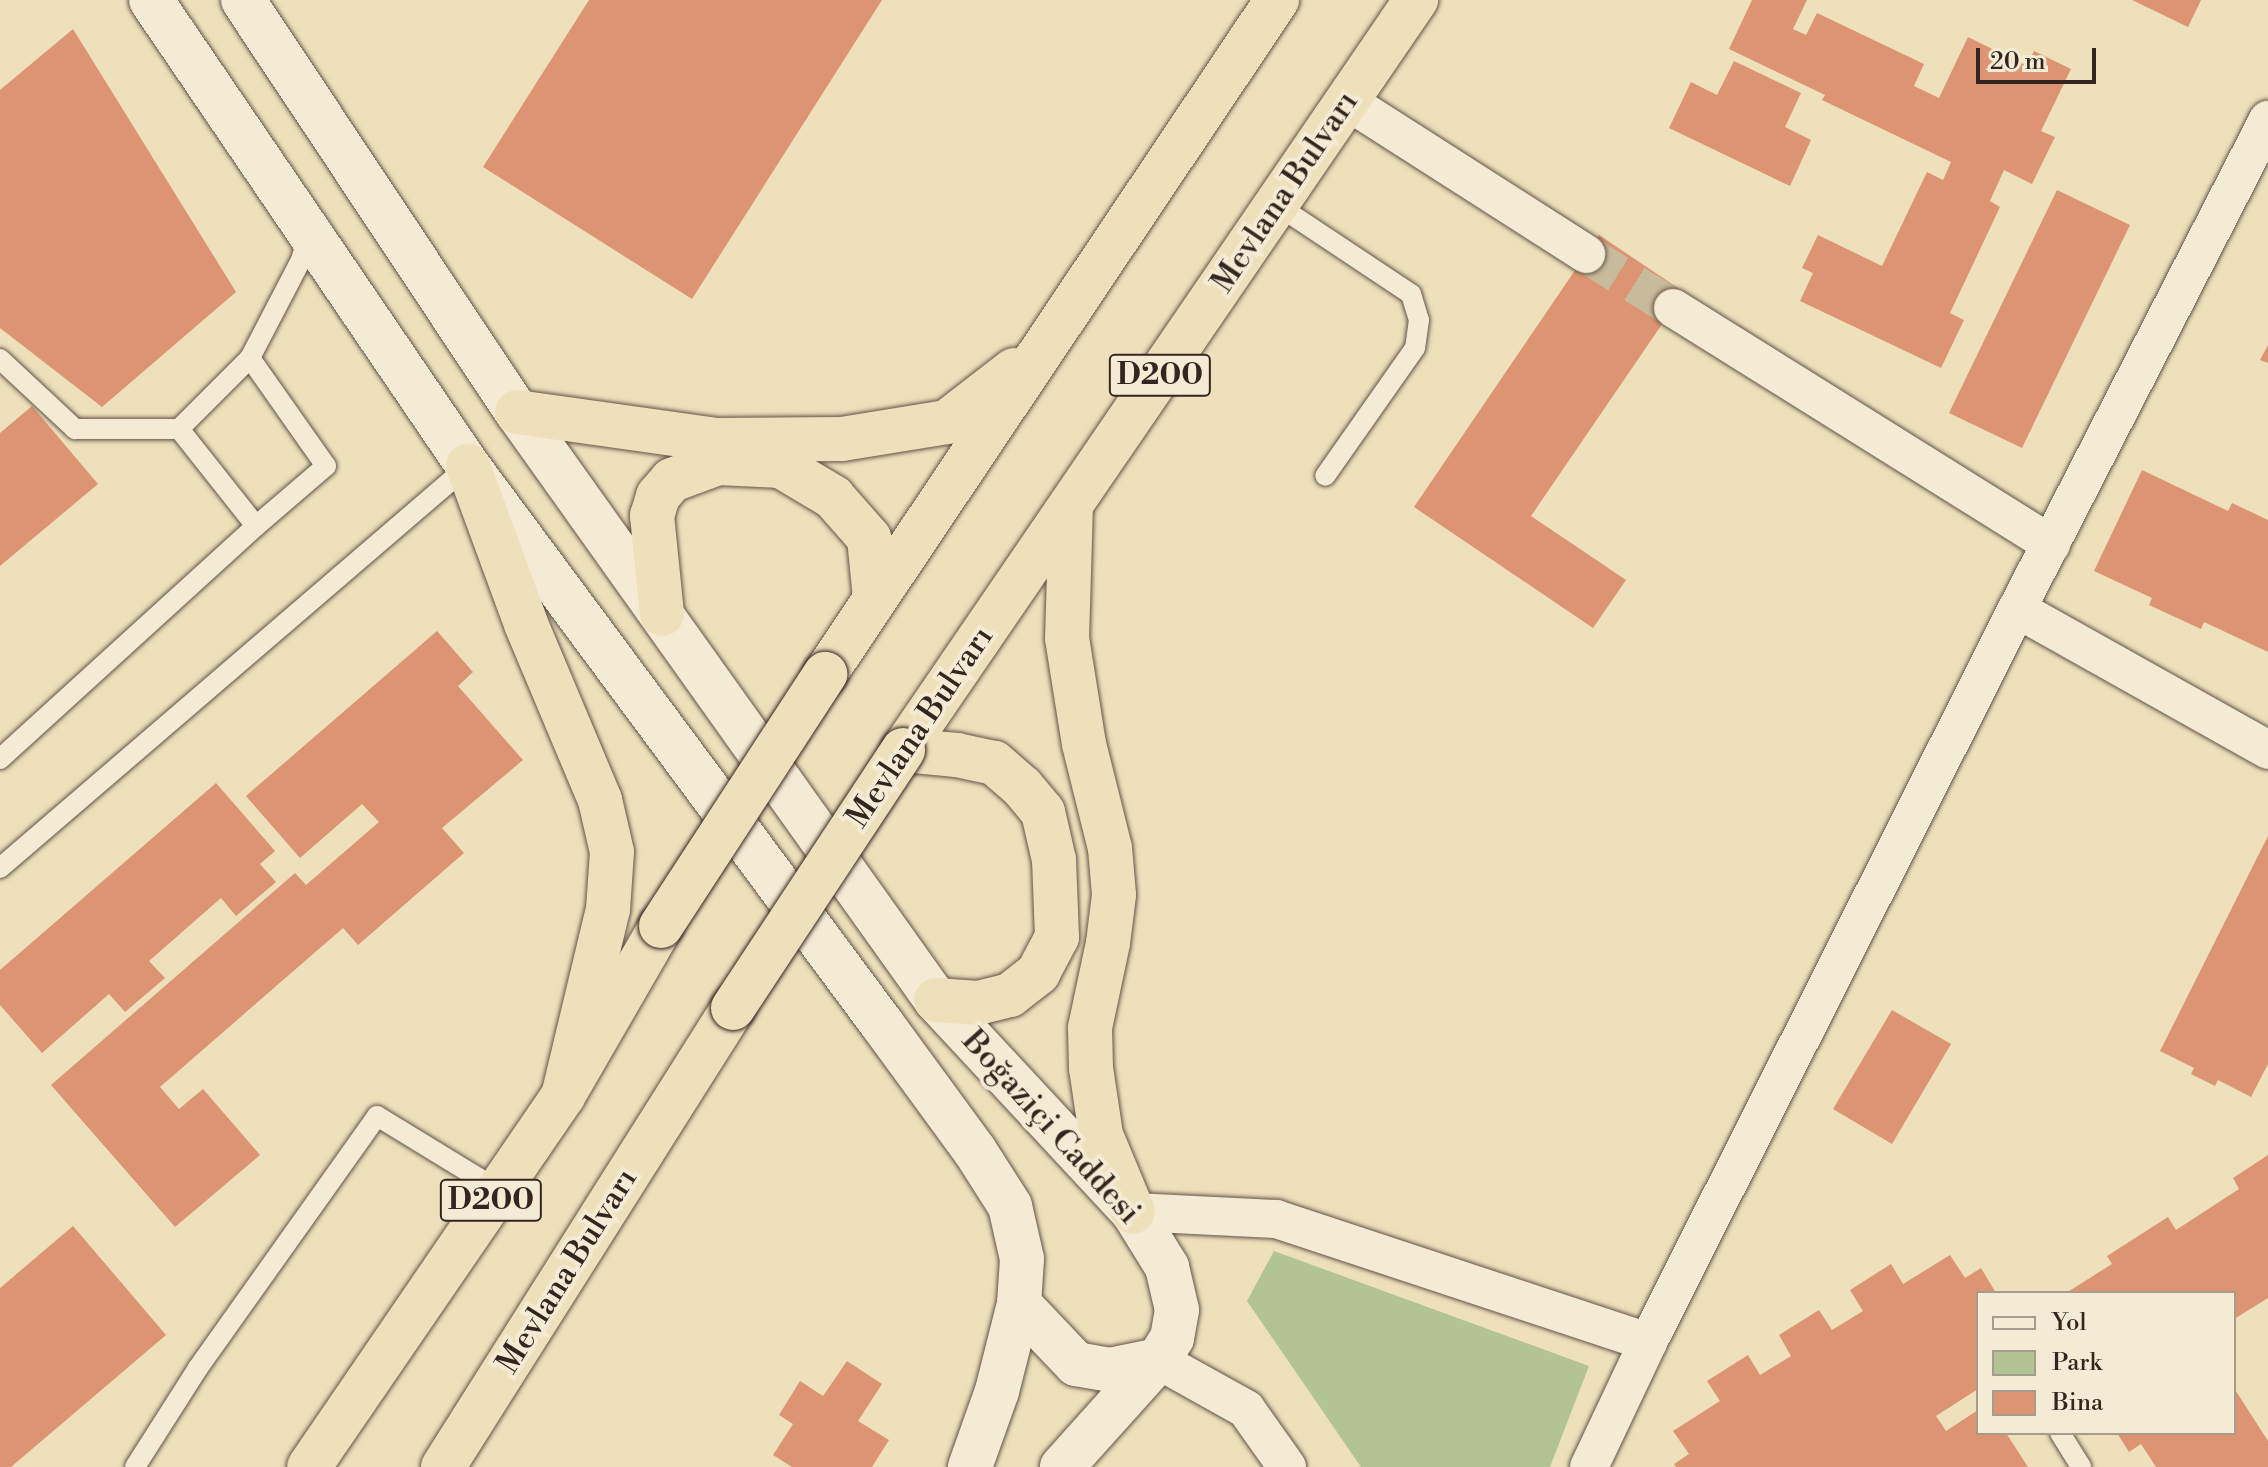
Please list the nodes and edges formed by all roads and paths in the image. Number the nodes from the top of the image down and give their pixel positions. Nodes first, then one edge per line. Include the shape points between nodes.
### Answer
1 (151, 0) edge
2 (243, 0) edge
3 (1277, 0) edge
4 (1416, 0) edge
5 (1347, 101) junction
6 (2268, 120) edge
7 (1277, 205) junction
8 (309, 233) junction
9 (1586, 254) tunnel mouth
10 (1673, 308) tunnel mouth
11 (1045, 347) junction
12 (250, 358) junction
13 (0, 359) edge
14 (517, 412) junction
15 (179, 429) junction
16 (468, 466) junction
17 (1325, 476) dead end
18 (1071, 505) junction
19 (256, 526) junction
20 (2051, 544) junction
21 (875, 598) junction
22 (2017, 609) junction
23 (662, 614) junction
24 (903, 750) junction
25 (2268, 750) edge
26 (0, 759) edge
27 (0, 868) edge
28 (936, 1000) junction
29 (563, 1096) junction
30 (498, 1190) junction
31 (1133, 1212) junction
32 (1019, 1304) junction
33 (1648, 1342) junction
34 (1158, 1360) junction
35 (2061, 1435) edge
36 (135, 1467) edge
37 (309, 1467) edge
38 (443, 1467) edge
39 (970, 1467) edge
40 (1062, 1467) edge
41 (1287, 1467) edge
42 (1589, 1467) edge
43 (2081, 1467) edge

1 - 8 main road, Boğaziçi Caddesi
2 - 14 main road, Boğaziçi Caddesi
3 - 11 highway, D200
4 - 5 highway, Mevlana Bulvarı / D200
5 - 7 highway, Mevlana Bulvarı / D200
5 - 9 street
6 - 20 street
7 - 17 lane via 1411,294 1419,320 1415,348
7 - 18 highway, Mevlana Bulvarı / D200
8 - 12 lane via 301,260
8 - 16 main road, Boğaziçi Caddesi
10 - 20 street
11 - 14 highway via 947,422 842,439 715,440
11 - 21 highway, D200
12 - 15 lane
12 - 19 lane via 326,466
13 - 15 lane via 75,429
14 - 23 main road, Boğaziçi Caddesi
15 - 19 lane
16 - 27 lane
16 - 29 highway via 526,624 600,800 612,852 608,909
16 - 32 main road, Boğaziçi Caddesi via 975,1151 1010,1206 1022,1259
18 - 24 highway, Mevlana Bulvarı / D200
18 - 31 highway via 1067,638 1084,744 1110,848 1114,895 1090,1028 1091,1068 1101,1135
19 - 26 lane
20 - 22 street
21 - 23 highway via 869,538 833,497 781,466 718,463 672,480 658,496 652,516
21 - 29 highway, D200, bridge via 661,926
22 - 25 street
22 - 33 street
23 - 28 main road, Boğaziçi Caddesi
24 - 28 highway via 994,763 1043,812 1054,860 1057,937 1038,973 1010,995 978,1003
24 - 38 highway, Mevlana Bulvarı / D200, bridge
28 - 31 main road, Boğaziçi Caddesi
29 - 30 highway, D200
30 - 36 lane via 377,1116 198,1368
30 - 37 highway, D200
31 - 33 street via 1276,1219
31 - 34 main road, Boğaziçi Caddesi via 1167,1267 1177,1310 1172,1338
32 - 34 main road via 1076,1364 1109,1370
32 - 39 main road, Boğaziçi Caddesi
33 - 42 street
34 - 40 main road, Boğaziçi Caddesi
34 - 41 street via 1246,1409
35 - 43 lane

